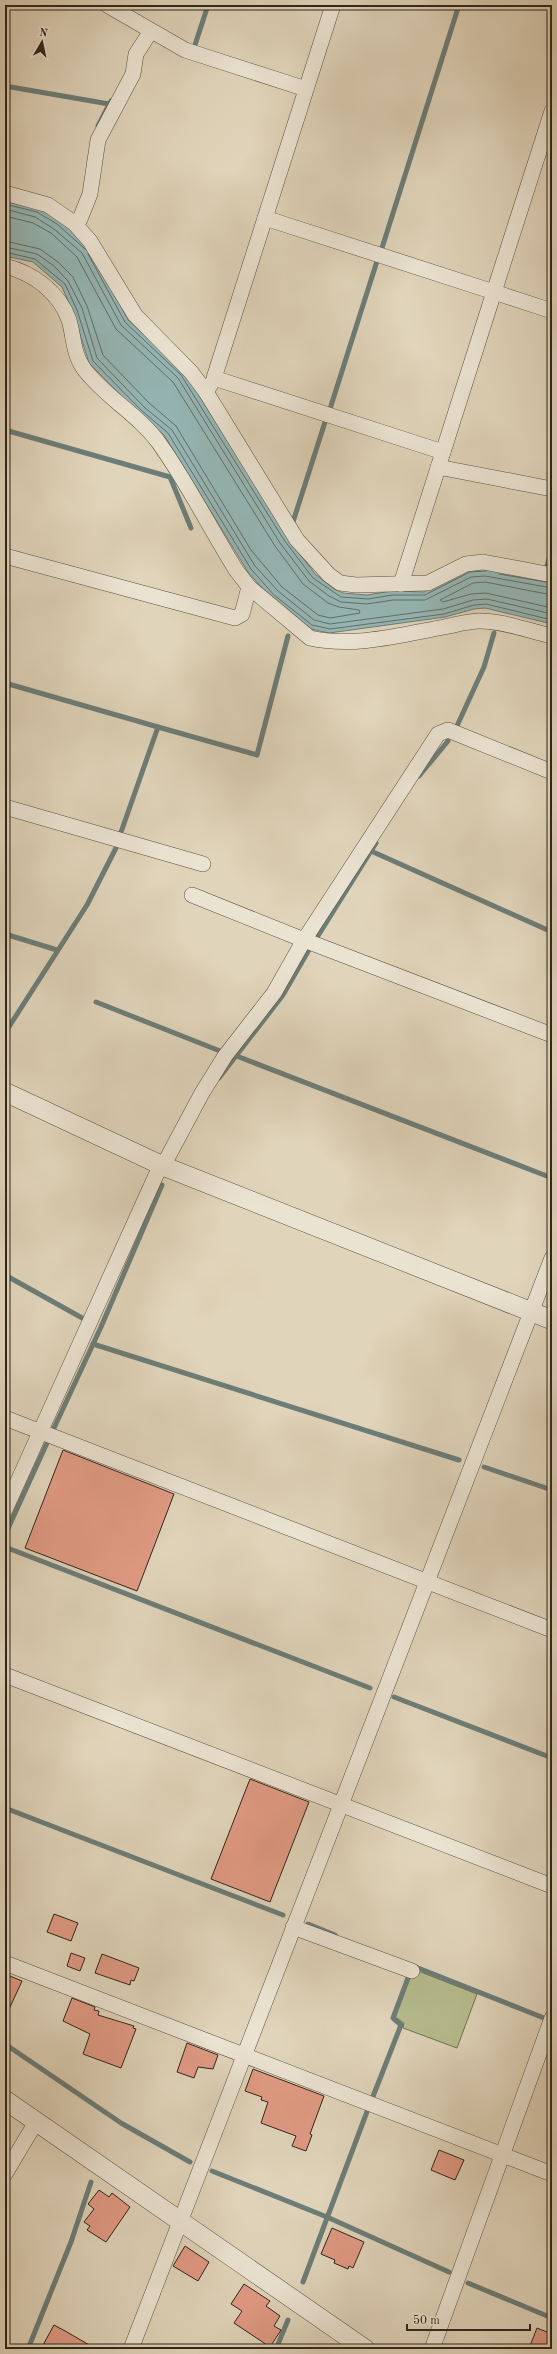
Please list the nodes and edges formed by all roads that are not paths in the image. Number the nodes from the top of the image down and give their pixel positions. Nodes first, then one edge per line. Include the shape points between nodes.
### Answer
1 (107, 5) edge
2 (333, 5) edge
3 (151, 31) junction
4 (306, 89) junction
5 (552, 111) edge
6 (5, 193) edge
7 (265, 218) junction
8 (74, 223) junction
9 (5, 266) edge
10 (494, 292) junction
11 (552, 311) edge
12 (214, 378) junction
13 (206, 392) junction
14 (443, 452) junction
15 (438, 467) junction
16 (552, 489) edge
17 (5, 556) edge
18 (552, 574) edge
19 (401, 584) junction
20 (250, 587) junction
21 (552, 636) edge
22 (552, 772) edge
23 (5, 807) edge
24 (203, 864) dead end
25 (192, 895) dead end
26 (304, 940) junction
27 (552, 1035) edge
28 (5, 1092) edge
29 (163, 1166) junction
30 (552, 1258) edge
31 (531, 1312) junction
32 (552, 1320) edge
33 (5, 1418) edge
34 (41, 1432) junction
35 (5, 1510) edge
36 (427, 1581) junction
37 (552, 1630) edge
38 (5, 1675) edge
39 (343, 1805) junction
40 (552, 1886) edge
41 (293, 1927) junction
42 (5, 1962) edge
43 (412, 1971) dead end
44 (551, 2020) edge
45 (243, 2056) junction
46 (5, 2100) edge
47 (36, 2122) junction
48 (504, 2155) junction
49 (5, 2174) edge
50 (552, 2174) edge
51 (180, 2221) junction
52 (131, 2349) edge
53 (365, 2349) edge
54 (432, 2349) edge

1 - 3 street
2 - 4 street
3 - 4 street via 185,50
3 - 8 street via 136,54 133,74 98,140 90,194 80,219
4 - 7 street
5 - 10 street
6 - 8 street via 48,205
7 - 10 street
7 - 12 street
8 - 13 street via 90,241 135,315 191,372
9 - 20 street via 23,270 42,283 58,300 68,320 74,352 84,369 159,442 236,570
10 - 11 street
10 - 14 street
12 - 13 street
12 - 14 street
13 - 19 street via 297,540 329,575 340,583
14 - 15 street
15 - 16 street
15 - 19 street
17 - 20 street via 235,618 242,614
18 - 19 street via 483,562 466,564 428,583
20 - 21 street via 310,638 318,640 334,642 390,637 479,621
22 - 26 street via 448,730 438,734
23 - 24 street
25 - 26 street
26 - 27 street
26 - 29 street via 274,993 225,1056
28 - 29 street
29 - 31 street
29 - 34 street via 157,1174
30 - 31 street
31 - 32 street
31 - 36 street
33 - 34 street
34 - 35 street
34 - 36 street
36 - 37 street
36 - 39 street
38 - 39 street
39 - 40 street
39 - 41 street
41 - 43 street
41 - 45 street
42 - 45 street
44 - 48 street
45 - 48 street
45 - 51 street
46 - 47 street
47 - 49 street
47 - 51 street
48 - 50 street
48 - 54 street
51 - 52 street
51 - 53 street

